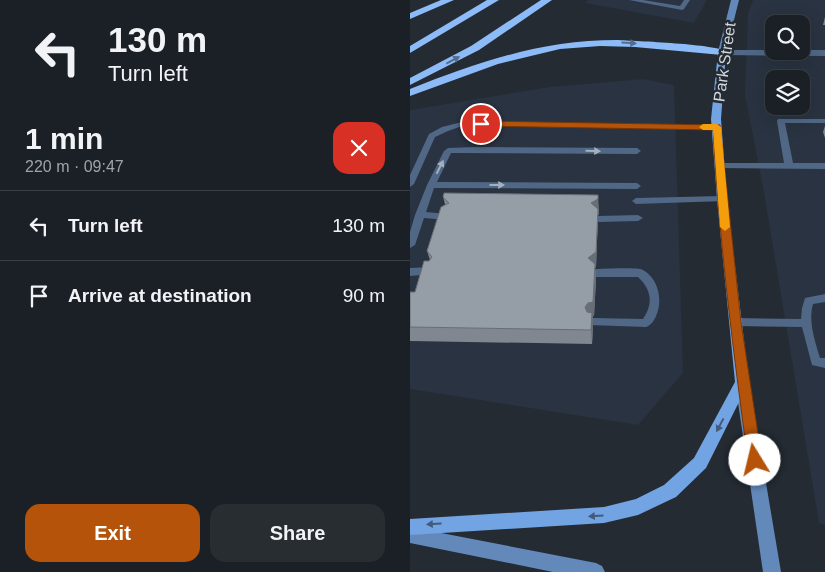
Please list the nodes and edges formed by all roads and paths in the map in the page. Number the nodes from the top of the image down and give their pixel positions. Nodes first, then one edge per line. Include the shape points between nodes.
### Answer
1 (449, 0) edge
2 (494, 0) edge
3 (547, 0) edge
4 (632, 0) edge
5 (687, 0) edge
6 (735, 0) edge
7 (410, 16) edge
8 (410, 50) edge
9 (722, 52) junction
10 (825, 53) edge
11 (410, 82) edge
12 (410, 93) edge
13 (825, 121) edge
14 (717, 127) junction
15 (637, 151) dead end
16 (721, 166) junction
17 (789, 166) junction
18 (825, 166) edge
19 (410, 184) edge
20 (430, 185) junction
21 (637, 186) dead end
22 (722, 199) junction
23 (636, 201) dead end
24 (420, 215) junction
25 (446, 217) edge
26 (598, 218) edge
27 (638, 218) dead end
28 (410, 245) edge
29 (410, 272) edge
30 (431, 272) edge
31 (596, 273) edge
32 (825, 298) edge
33 (593, 322) edge
34 (736, 322) junction
35 (806, 323) junction
36 (825, 363) edge
37 (742, 382) junction
38 (410, 526) edge
39 (410, 535) edge
40 (596, 572) edge
41 (772, 572) edge

1 - 7 highway
2 - 8 highway
11 -> 3 highway via 475,48
4 - 5 lane via 682,8
6 - 9 main road, Park Street
9 - 10 street
12 -> 9 highway via 500,59 557,46 613,42
9 - 14 main road, Park Street
13 - 17 lane via 781,121
14 - 16 main road, Park Street
14 - 19 lane via 462,124 432,136
20 -> 15 lane via 448,151
16 - 17 lane
16 - 22 main road, Park Street
17 - 18 lane
20 -> 21 lane
20 - 24 lane
22 - 23 lane
22 - 34 main road, Park Street
24 - 25 lane
24 - 28 lane
26 - 27 lane
29 - 30 lane
31 - 33 lane via 640,273 651,283 654,312 646,323
32 - 35 lane via 809,301 805,310
34 - 35 lane
34 - 37 main road, Park Street
35 - 36 lane via 816,362
37 -> 38 main road via 700,463 670,491 638,507 604,516
37 - 41 main road, Park Street
39 - 40 main road

